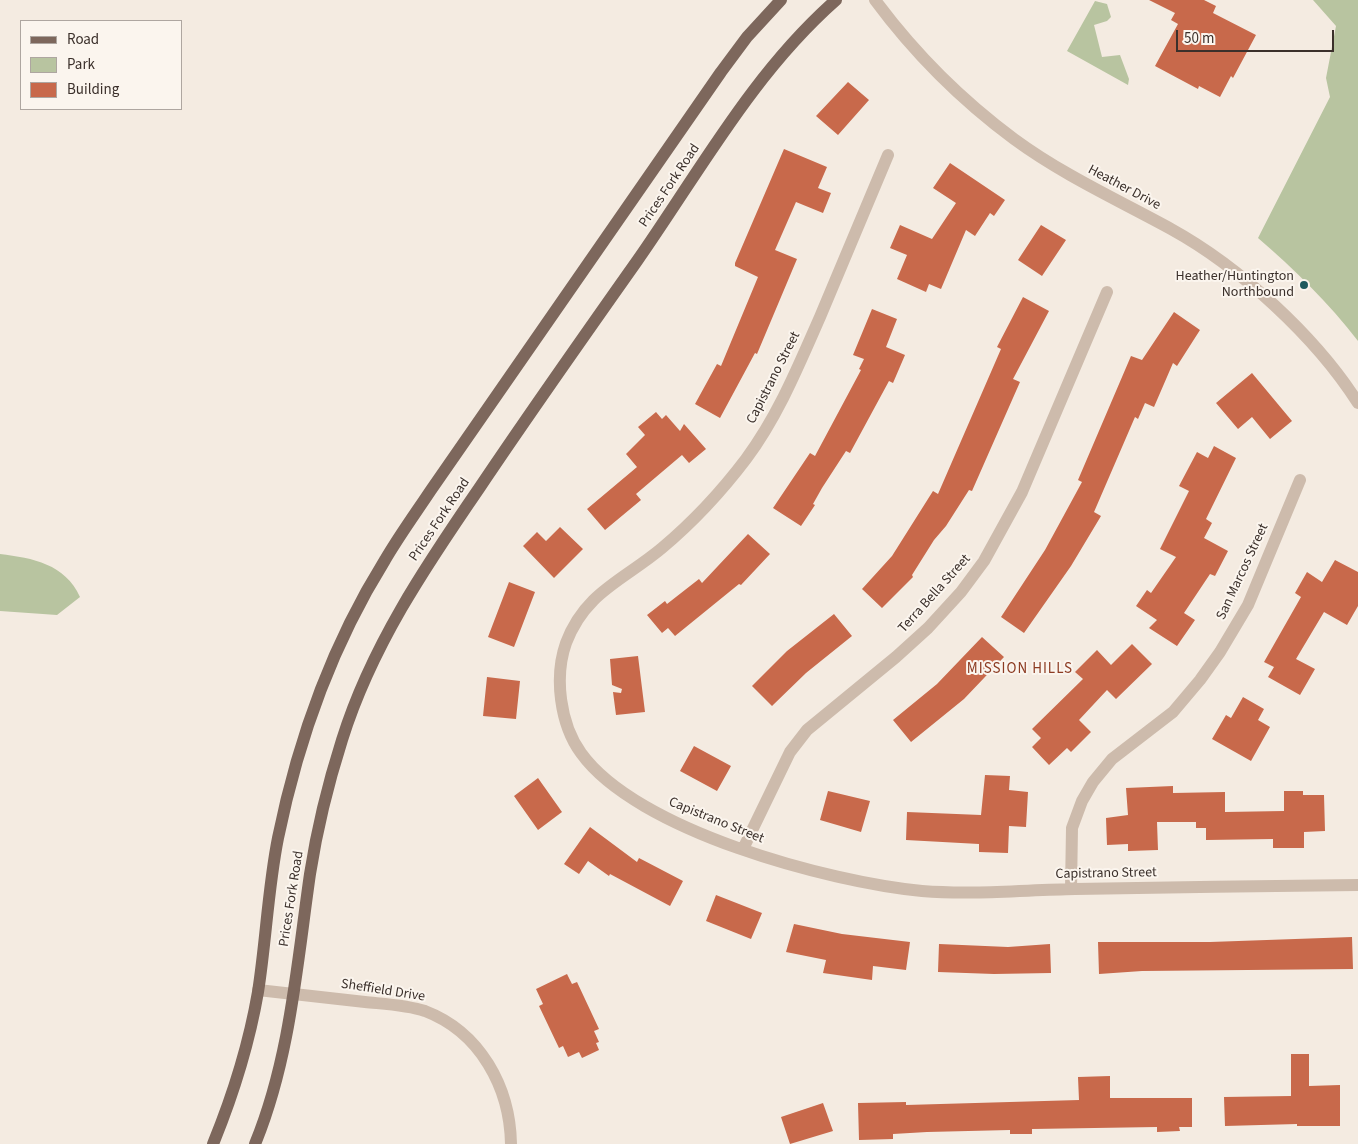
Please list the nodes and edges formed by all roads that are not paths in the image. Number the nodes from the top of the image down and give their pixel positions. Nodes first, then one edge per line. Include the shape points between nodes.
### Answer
1 (781, 0) edge
2 (836, 0) edge
3 (875, 0) edge
4 (888, 155) dead end
5 (1108, 292) dead end
6 (1358, 403) edge
7 (1300, 480) dead end
8 (743, 849) junction
9 (1358, 885) edge
10 (1071, 889) junction
11 (258, 990) junction
12 (293, 994) junction
13 (213, 1144) edge
14 (256, 1144) edge
15 (511, 1144) edge

1 - 11 main road, Prices Fork Road via 721,72 431,490 374,578 320,692 290,785 278,840
2 - 12 main road, Prices Fork Road via 759,81 408,596 356,699 331,777 311,870
3 - 6 street, Heather Drive via 937,74 1014,139 1096,191 1190,241 1259,292 1319,352
4 - 8 street, Capistrano Street via 796,372 768,428 722,490 695,519 593,599 572,630 562,662 563,709 569,732 596,770 611,784 658,814
5 - 8 street, Terra Bella Street via 1022,492 984,561 928,628 807,730 790,752
7 - 10 street, San Marcos Street via 1248,605 1220,652 1172,712 1112,759 1082,801 1072,828
8 - 10 street, Capistrano Street via 830,876 890,887 973,892
9 - 10 street, Capistrano Street
11 - 12 street, Sheffield Drive
11 - 13 main road, Prices Fork Road via 239,1071
12 - 14 main road, Prices Fork Road via 276,1081
12 - 15 street, Sheffield Drive via 424,1011 447,1022 464,1034 487,1060 503,1095

